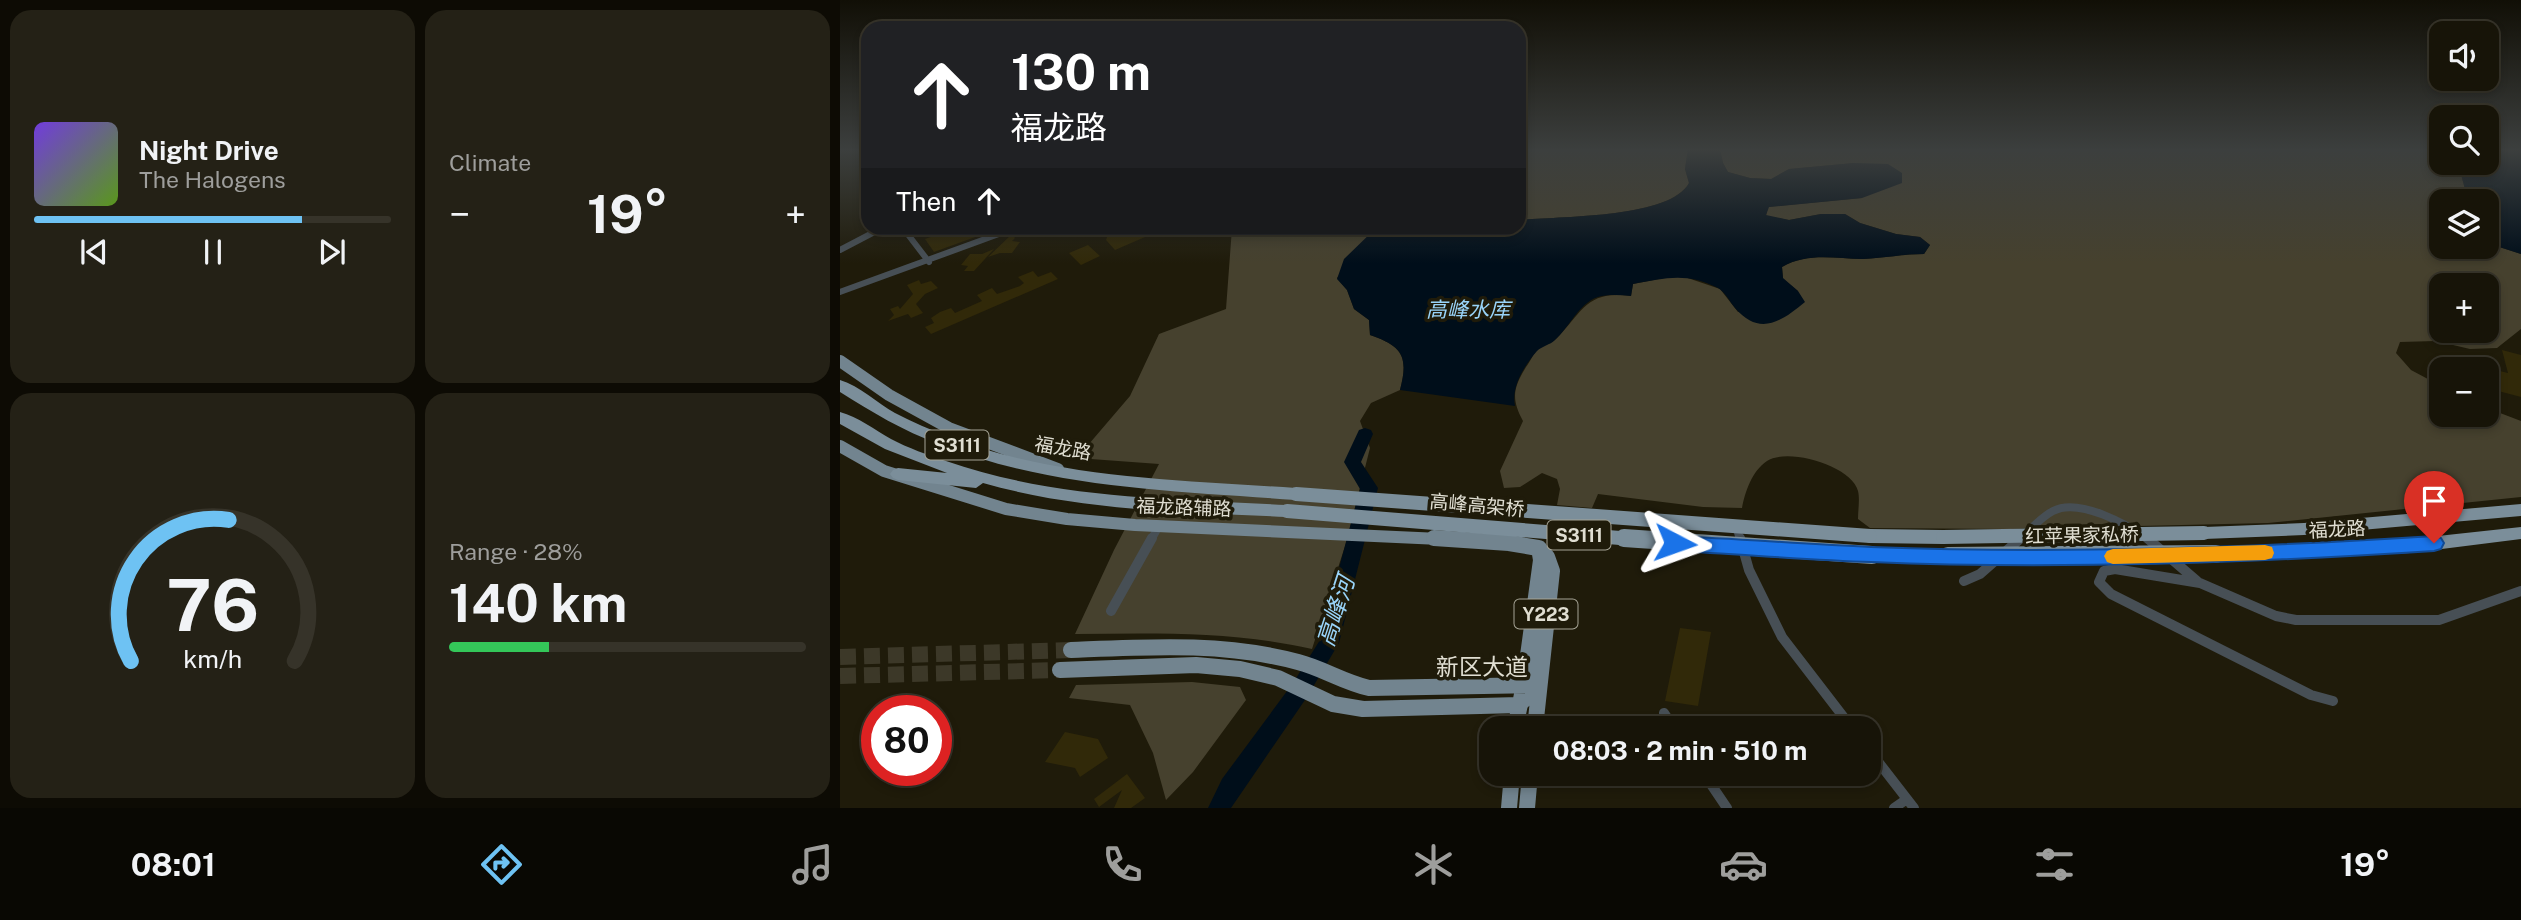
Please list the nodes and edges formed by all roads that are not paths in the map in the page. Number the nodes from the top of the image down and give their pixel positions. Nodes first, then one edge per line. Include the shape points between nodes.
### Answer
1 (869, 235) edge
2 (908, 235) edge
3 (997, 235) edge
4 (840, 250) edge
5 (929, 262) junction
6 (840, 292) edge
7 (840, 361) edge
8 (840, 385) edge
9 (840, 417) edge
10 (840, 446) edge
11 (1066, 472) junction
12 (898, 474) junction
13 (1009, 485) junction
14 (1296, 494) joint
15 (2516, 510) edge
16 (1735, 522) dead end
17 (1159, 526) junction
18 (2204, 533) joint
19 (2521, 533) edge
20 (1943, 537) joint
21 (2216, 554) joint
22 (1948, 556) joint
23 (1964, 582) dead end
24 (2200, 583) junction
25 (2521, 591) edge
26 (1111, 611) dead end
27 (1071, 650) tunnel mouth
28 (1060, 670) tunnel mouth
29 (1329, 675) joint
30 (1531, 685) junction
31 (1458, 688) junction
32 (2333, 701) dead end
33 (1519, 705) junction
34 (1454, 708) junction
35 (1664, 713) dead end
36 (1517, 716) edge
37 (1534, 716) edge
38 (1666, 716) edge
39 (1843, 716) edge
40 (1881, 766) edge
41 (1511, 786) edge
42 (1529, 786) edge
43 (1712, 786) edge
44 (1910, 803) edge
45 (1509, 808) edge
46 (1527, 808) edge
47 (1727, 808) edge
48 (1894, 808) edge

1 - 4 street
2 - 5 street
3 - 5 street
5 - 6 street
7 - 11 main road via 949,428
8 - 11 highway, 福龙路 / S3111 via 934,437 995,457
9 - 13 highway, S3111 via 906,453
10 - 12 main road, 福龙路辅路 via 869,464
11 - 14 highway, 福龙路 / S3111
12 - 13 highway
12 - 17 main road, 福龙路辅路 via 1006,509
13 - 22 highway, 高峰高架桥 / S3111, bridge via 1160,504 1755,550
14 - 20 highway, 高峰高架桥 / S3111, bridge via 1870,536
15 - 18 highway, 福龙路 / S3111
16 - 39 street via 1749,570 1782,637
17 - 26 street
17 - 30 main road, 福龙路辅路 / Y223 via 1331,532 1538,548 1541,560
18 - 20 highway, 红苹果家私桥 / S3111, bridge
19 - 21 highway, 福龙路 / S3111 via 2355,550
21 - 22 highway, 红苹果家私桥 / S3111, bridge
23 - 24 street via 1980,574 2054,510 2068,508 2105,514 2131,525
24 - 25 street via 2296,620 2439,620
24 - 32 street via 2115,569 2104,571 2099,582 2111,594 2311,695
27 - 29 main road, 新区大道 via 1206,647 1300,662
28 - 34 main road, 新区大道 via 1196,665 1240,669 1287,682 1332,704 1363,709
29 - 31 main road, 新区大道 via 1369,688
30 - 31 main road, 新区大道
30 - 33 main road, Y223
30 - 37 main road, Y223
31 - 34 main road
33 - 34 main road, 新区大道
33 - 36 main road, Y223
35 - 38 street
40 - 44 street
41 - 45 main road
42 - 46 main road
43 - 47 street
44 - 48 street

